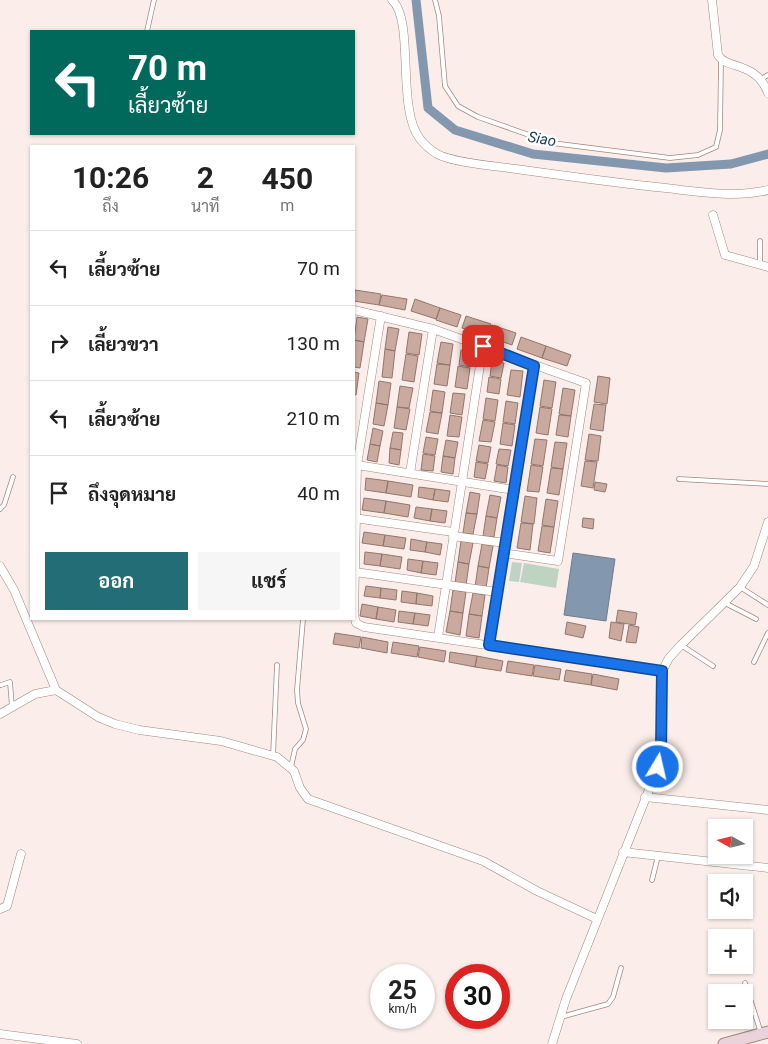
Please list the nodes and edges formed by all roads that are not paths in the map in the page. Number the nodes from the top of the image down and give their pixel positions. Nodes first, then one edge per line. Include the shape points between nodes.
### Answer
1 (154, 0) edge
2 (392, 0) edge
3 (435, 0) edge
4 (712, 0) edge
5 (147, 30) edge
6 (721, 60) junction
7 (765, 77) edge
8 (768, 93) edge
9 (768, 190) edge
10 (713, 215) dead end
11 (760, 242) dead end
12 (760, 265) junction
13 (768, 267) edge
14 (355, 310) edge
15 (382, 316) junction
16 (433, 329) junction
17 (483, 346) junction
18 (534, 366) junction
19 (357, 466) junction
20 (410, 473) junction
21 (13, 477) dead end
22 (679, 479) dead end
23 (461, 482) junction
24 (768, 484) edge
25 (514, 490) junction
26 (355, 501) edge
27 (0, 510) edge
28 (355, 518) edge
29 (768, 522) edge
30 (453, 534) junction
31 (505, 543) junction
32 (504, 554) junction
33 (0, 566) edge
34 (355, 572) edge
35 (446, 584) junction
36 (740, 587) junction
37 (497, 592) junction
38 (723, 602) junction
39 (768, 605) edge
40 (756, 618) dead end
41 (355, 619) edge
42 (303, 620) edge
43 (768, 633) edge
44 (438, 638) junction
45 (489, 645) junction
46 (681, 645) junction
47 (754, 662) dead end
48 (277, 665) dead end
49 (713, 666) dead end
50 (662, 671) junction
51 (1, 685) edge
52 (56, 690) junction
53 (12, 707) junction
54 (0, 714) edge
55 (273, 756) junction
56 (291, 767) junction
57 (645, 797) junction
58 (768, 810) edge
59 (623, 852) junction
60 (21, 854) dead end
61 (658, 856) junction
62 (768, 868) edge
63 (652, 880) dead end
64 (0, 909) edge
65 (597, 919) junction
66 (621, 968) dead end
67 (745, 983) dead end
68 (560, 1018) junction
69 (0, 1034) edge
70 (761, 1036) edge
71 (77, 1044) edge
72 (552, 1044) edge
73 (724, 1044) edge

1 - 5 lane
2 - 9 street via 397,4 403,32 411,118 420,138 438,154 464,161 591,180 699,192
3 - 6 lane via 445,62 445,86 458,106 478,117 552,143 670,158 698,155 716,147 720,130
4 - 6 street
6 - 7 street
7 - 8 street
10 - 12 street via 725,255
11 - 12 lane
12 - 13 street
14 - 15 street
15 - 16 street
15 - 19 street
16 - 17 street
16 - 20 street
17 - 18 street
17 - 23 street
18 - 25 street
18 - 32 street via 586,383 558,561
19 - 20 street
19 - 26 street
20 - 23 street
21 - 27 lane
22 - 24 lane
23 - 25 street
23 - 30 street
25 - 31 street
28 - 30 street
29 - 36 street via 754,566
30 - 31 street
30 - 35 street
31 - 32 street
32 - 37 street
33 - 52 street via 14,590
34 - 35 street
35 - 37 street
35 - 44 street
36 - 38 street
36 - 39 lane
37 - 45 street
38 - 40 lane
38 - 46 street
41 - 44 street via 364,627
42 - 56 lane via 297,690 306,729 303,740 295,749
43 - 47 lane
44 - 45 street
45 - 50 street
46 - 49 lane
46 - 50 street
48 - 55 lane
50 - 57 street via 661,751
51 - 53 lane via 10,682
52 - 53 street via 35,694
52 - 55 street via 115,724 221,741
53 - 54 street
55 - 56 street
56 - 65 street via 308,799 483,861
57 - 58 street
57 - 59 street
59 - 61 street
59 - 65 street
60 - 64 street via 7,906
61 - 62 street
61 - 63 lane
65 - 68 street
66 - 68 lane via 614,997 608,1004
67 - 70 lane
68 - 72 street
69 - 71 street
70 - 73 main road

